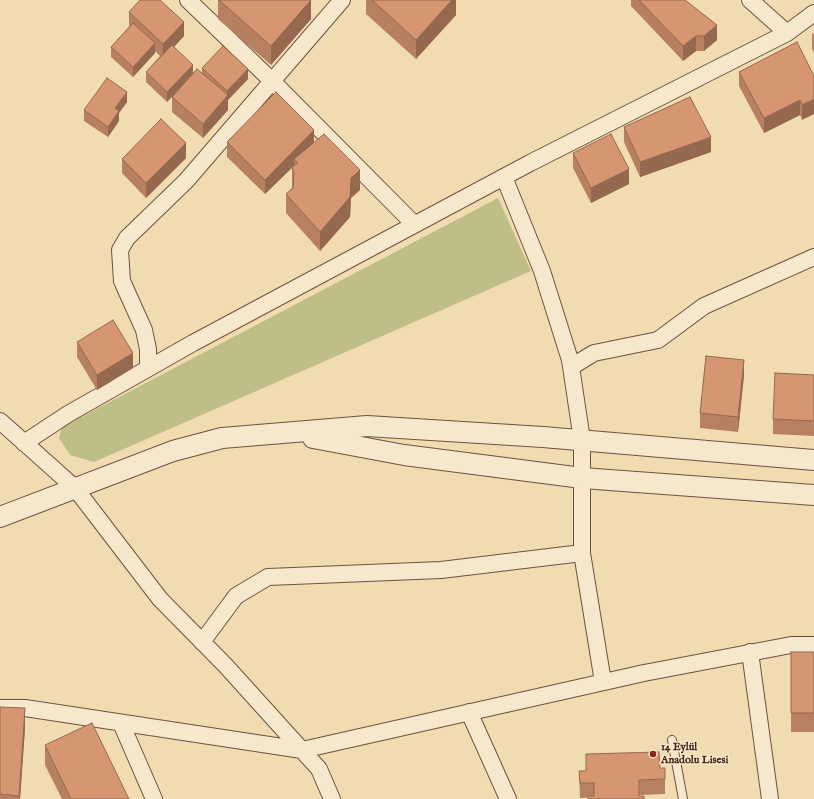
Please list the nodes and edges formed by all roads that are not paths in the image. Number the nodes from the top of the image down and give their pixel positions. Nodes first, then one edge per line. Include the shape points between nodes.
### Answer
1 (188, 0) edge
2 (342, 0) edge
3 (750, 0) edge
4 (814, 13) edge
5 (787, 33) junction
6 (272, 81) junction
7 (504, 177) junction
8 (414, 224) junction
9 (814, 257) edge
10 (571, 367) junction
11 (148, 368) junction
12 (0, 421) edge
13 (288, 433) junction
14 (582, 440) junction
15 (24, 443) junction
16 (814, 460) edge
17 (582, 478) junction
18 (75, 488) junction
19 (814, 495) edge
20 (0, 517) edge
21 (582, 553) junction
22 (202, 642) junction
23 (814, 646) edge
24 (750, 652) junction
25 (603, 682) junction
26 (0, 708) edge
27 (469, 712) junction
28 (121, 723) junction
29 (672, 740) dead end
30 (302, 750) junction
31 (154, 799) edge
32 (332, 799) edge
33 (508, 799) edge
34 (683, 799) edge
35 (770, 799) edge

1 - 6 street
2 - 6 street
3 - 5 street
4 - 5 street
5 - 7 street
6 - 8 street
6 - 11 street via 186,181 127,238 120,250 122,281 144,330
7 - 8 street
7 - 10 street via 542,271
8 - 11 street
9 - 10 street via 704,306 658,340 594,353
10 - 14 street
11 - 15 street via 68,414
12 - 15 street
13 - 14 street via 367,426
13 - 17 street via 404,455
13 - 18 street via 215,440 173,451
14 - 16 street
14 - 17 street
15 - 18 street
17 - 19 street
17 - 21 street
18 - 20 street
18 - 22 street via 160,599
21 - 22 street via 441,570 268,578 236,596
21 - 25 street
22 - 30 street
23 - 24 street via 791,644
24 - 25 street
24 - 35 street
25 - 27 street
26 - 28 street via 25,708
27 - 30 street
27 - 33 street
28 - 30 street
28 - 31 street
29 - 34 lane
30 - 32 street via 319,769

